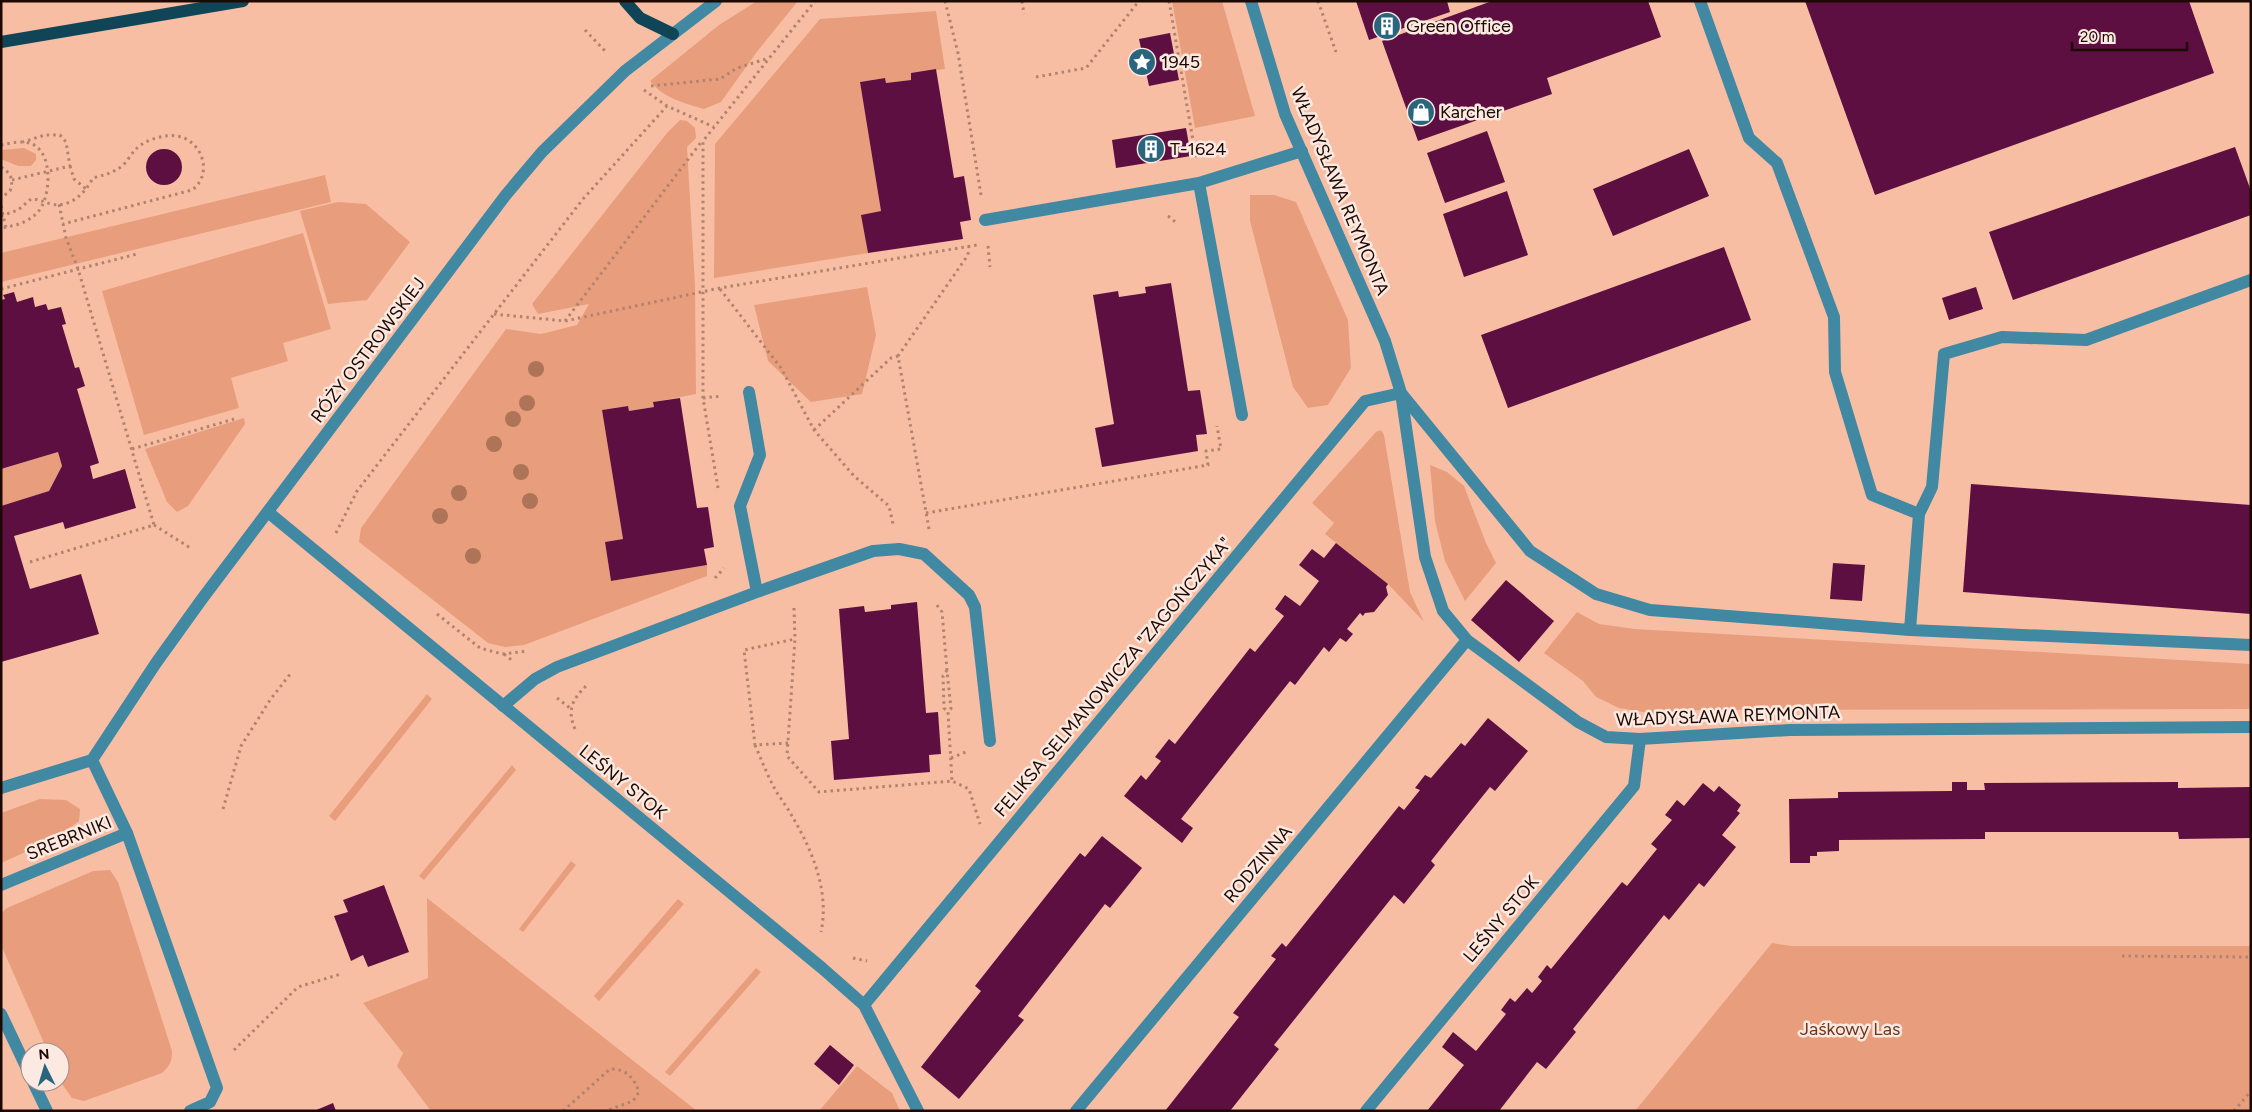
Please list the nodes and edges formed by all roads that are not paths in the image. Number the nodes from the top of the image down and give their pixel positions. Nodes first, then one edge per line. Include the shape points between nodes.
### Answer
1 (243, 1) edge
2 (625, 1) edge
3 (716, 1) edge
4 (1252, 1) edge
5 (1700, 1) edge
6 (673, 34) junction
7 (1, 42) edge
8 (1302, 151) junction
9 (1199, 183) junction
10 (985, 220) road end
11 (2251, 280) edge
12 (749, 392) dead end
13 (1401, 393) junction
14 (1242, 415) dead end
15 (268, 512) junction
16 (1919, 514) junction
17 (756, 592) junction
18 (1910, 630) junction
19 (1467, 640) junction
20 (2251, 645) edge
21 (503, 706) junction
22 (2251, 727) edge
23 (1640, 739) junction
24 (990, 742) dead end
25 (92, 760) junction
26 (1, 788) edge
27 (127, 833) junction
28 (1, 885) edge
29 (864, 1005) junction
30 (1, 1014) edge
31 (20, 1054) edge
32 (38, 1092) edge
33 (47, 1111) edge
34 (190, 1111) edge
35 (918, 1111) edge
36 (1076, 1111) edge
37 (1366, 1111) edge

1 - 7 main road
2 - 6 main road via 640,18
3 - 6 street, RÓŻY OSTROWSKIEJ
4 - 8 street, WŁADYSŁAWA REYMONTA via 1285,114
5 - 16 street via 1749,138 1777,163 1834,317 1835,372 1872,495
6 - 15 street, RÓŻY OSTROWSKIEJ via 625,71 584,109 505,196
8 - 9 street
8 - 13 street, WŁADYSŁAWA REYMONTA via 1385,341
9 - 10 street
9 - 14 street
11 - 16 street via 2086,340 2002,337 1944,354 1932,487
12 - 17 street via 760,455 740,506
13 - 18 street, WŁADYSŁAWA REYMONTA via 1530,551 1596,594 1650,610
13 - 19 street, WŁADYSŁAWA REYMONTA via 1425,557 1444,611
13 - 29 street, FELIKSA SELMANOWICZA "ZAGOŃCZYKA" via 1365,401
15 - 21 street, LEŚNY STOK
15 - 25 street, RÓŻY OSTROWSKIEJ via 156,663
16 - 18 street
17 - 21 street via 557,667
17 - 24 street via 873,551 899,549 924,554 969,595 975,607
18 - 20 street, WŁADYSŁAWA REYMONTA
19 - 23 street, WŁADYSŁAWA REYMONTA via 1578,722 1606,737
19 - 36 street, RODZINNA
21 - 29 street, LEŚNY STOK
22 - 23 street, WŁADYSŁAWA REYMONTA via 1790,730
23 - 37 street, LEŚNY STOK via 1634,786
25 - 26 street
25 - 27 street, SREBRNIKI
27 - 28 street, SREBRNIKI
27 - 34 street via 217,1088 210,1102
29 - 35 street, LEŚNY STOK
30 - 31 street
32 - 33 street

